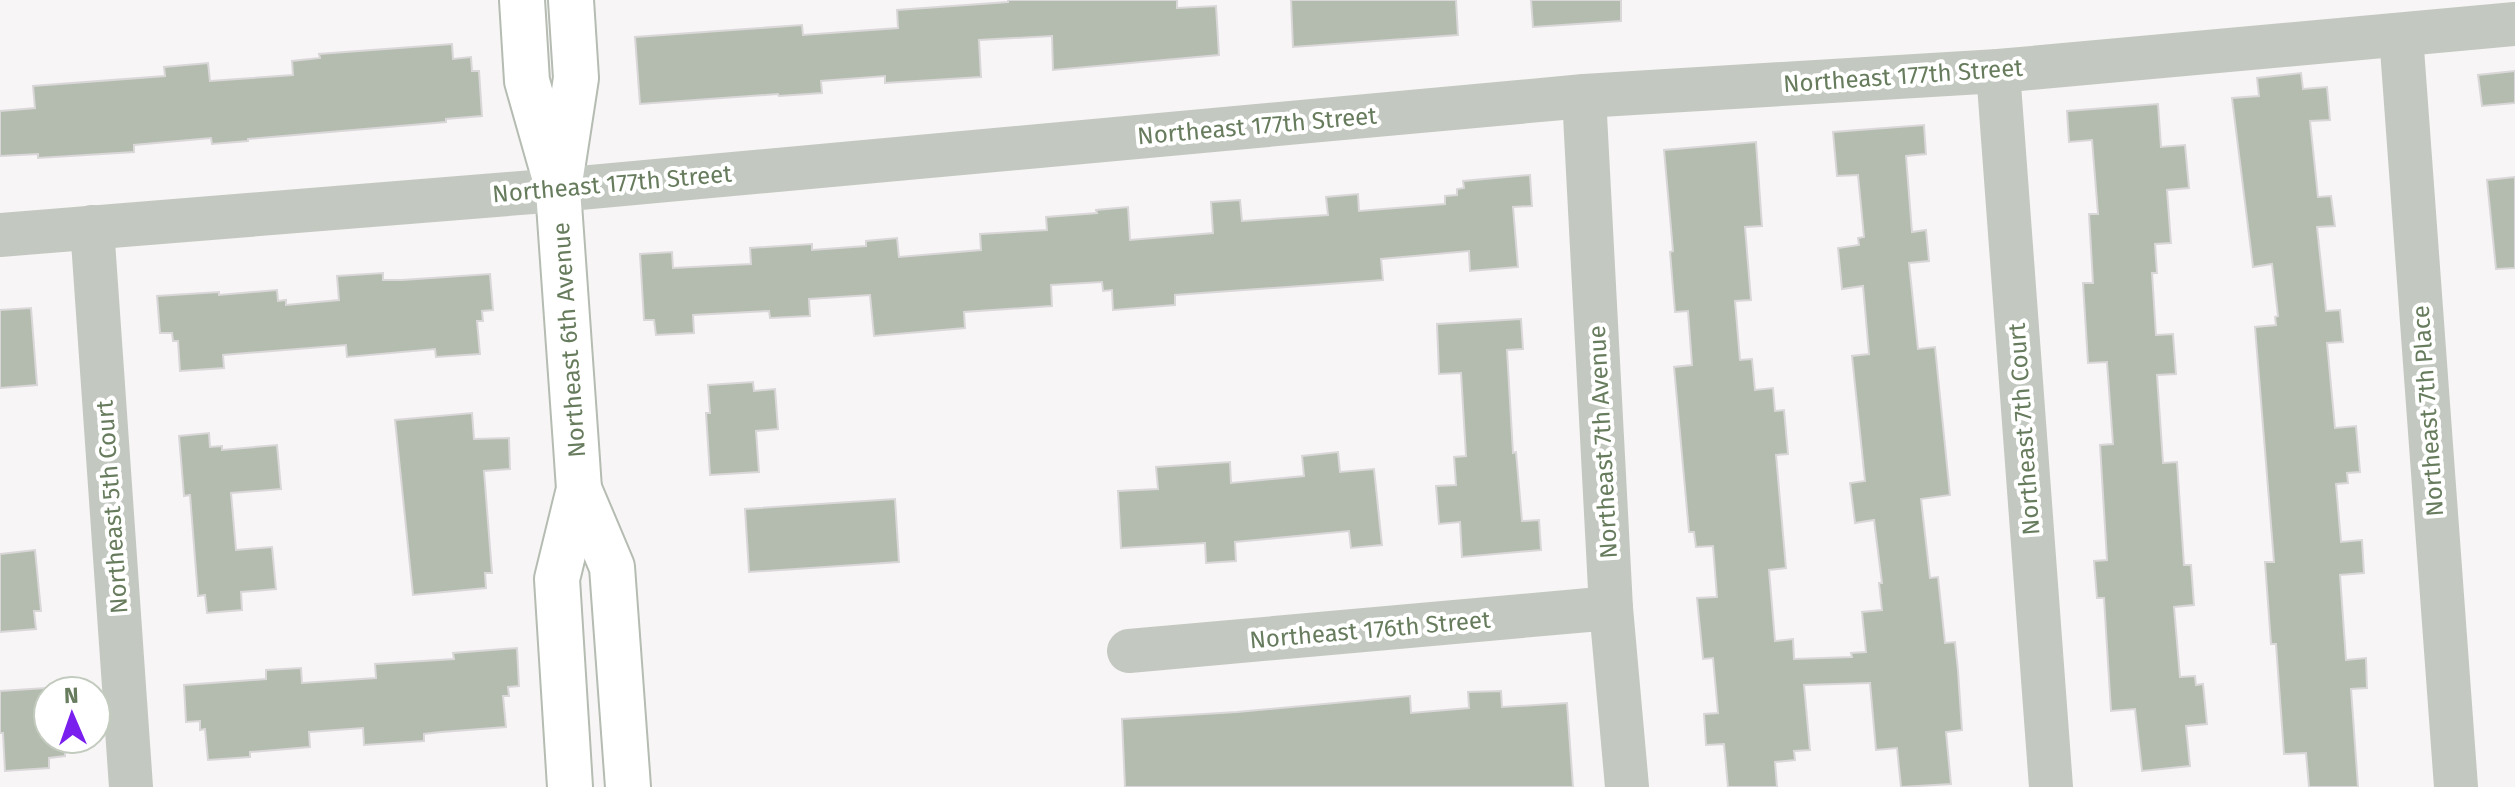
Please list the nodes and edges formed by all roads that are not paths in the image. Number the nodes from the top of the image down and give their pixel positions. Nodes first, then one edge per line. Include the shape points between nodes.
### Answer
1 (522, 0) edge
2 (571, 0) edge
3 (2515, 24) edge
4 (2401, 35) junction
5 (1998, 71) junction
6 (1584, 96) junction
7 (558, 190) junction
8 (92, 227) junction
9 (0, 235) edge
10 (579, 489) junction
11 (1611, 608) junction
12 (1129, 651) dead end
13 (131, 787) edge
14 (570, 787) edge
15 (628, 787) edge
16 (1627, 787) edge
17 (2051, 787) edge
18 (2456, 787) edge

1 - 7 main road, Northeast 6th Avenue via 527,81
2 - 7 main road, Northeast 6th Avenue via 576,78
3 - 4 street, Northeast 177th Street
4 - 5 street, Northeast 177th Street
4 - 18 street, Northeast 7th Place
5 - 6 street, Northeast 177th Street
5 - 17 street, Northeast 7th Court
6 - 7 street, Northeast 177th Street
6 - 11 street, Northeast 7th Avenue
7 - 8 street, Northeast 177th Street
7 - 10 main road, Northeast 6th Avenue
8 - 9 street, Northeast 177th Street
8 - 13 street, Northeast 5th Court
10 - 14 main road, Northeast 6th Avenue via 557,579
10 - 15 main road, Northeast 6th Avenue via 612,567
11 - 12 street, Northeast 176th Street
11 - 16 street, Northeast 7th Avenue

